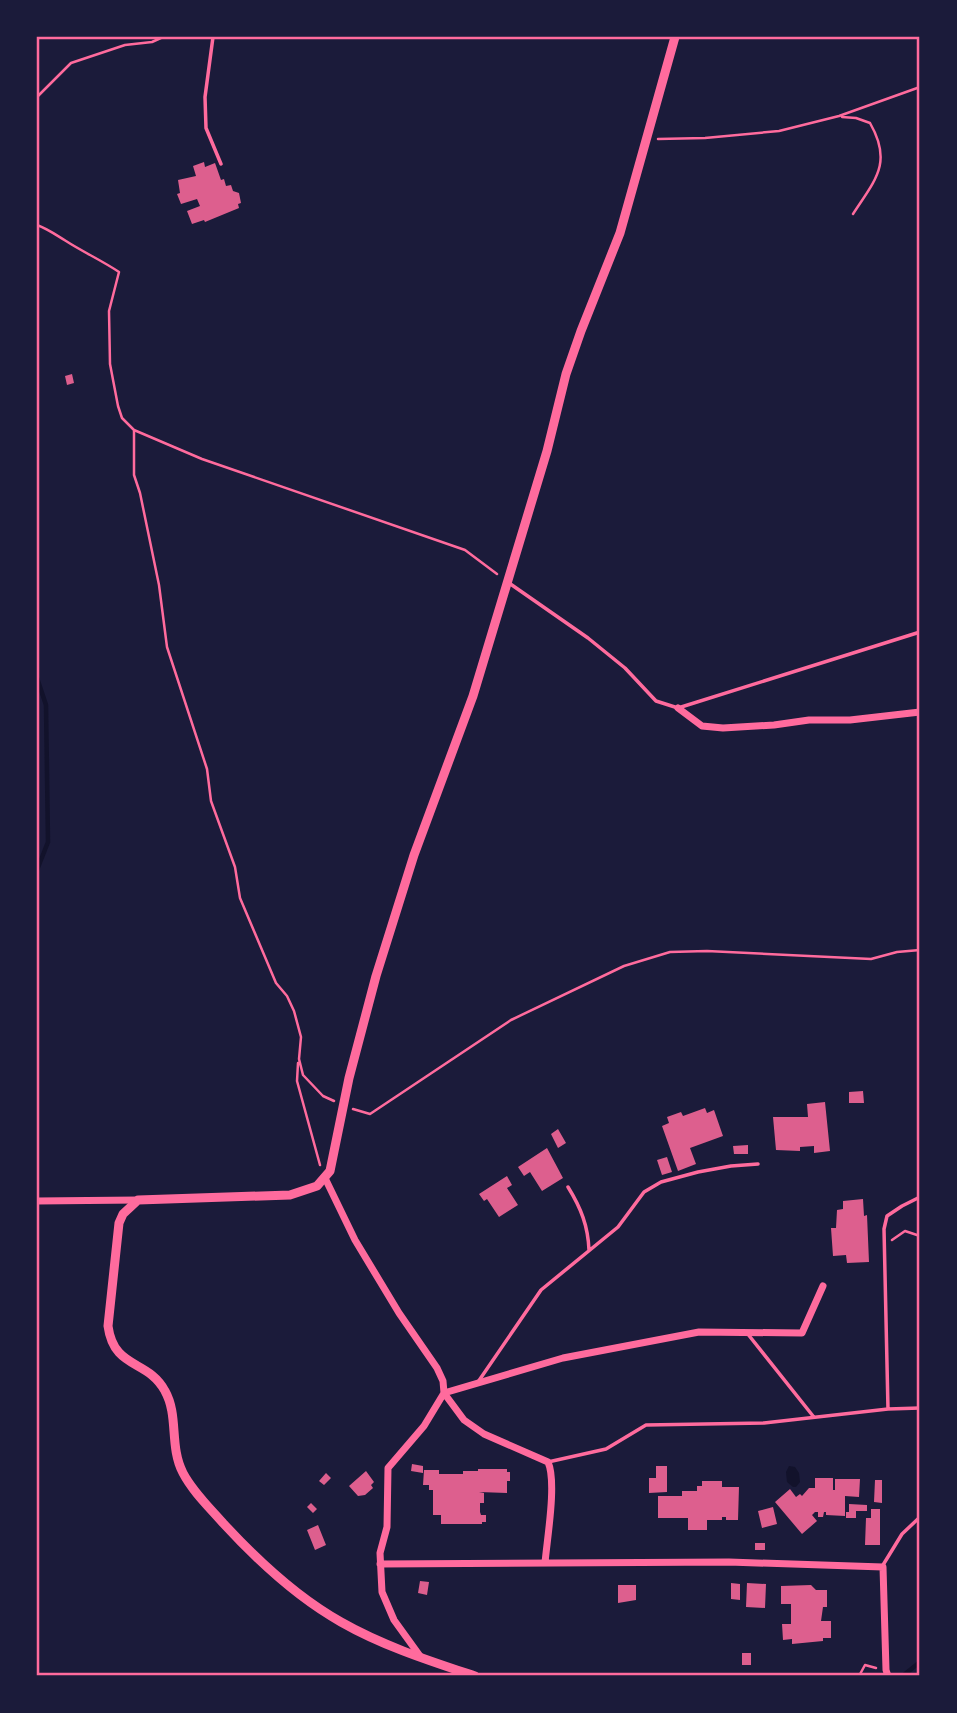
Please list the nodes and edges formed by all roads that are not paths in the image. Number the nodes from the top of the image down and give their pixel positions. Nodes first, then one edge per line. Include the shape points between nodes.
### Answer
1 (213, 37) edge
2 (675, 37) edge
3 (220, 164) dead end
4 (507, 582) junction
5 (920, 632) edge
6 (678, 708) junction
7 (920, 712) edge
8 (758, 1164) dead end
9 (325, 1178) junction
10 (568, 1187) dead end
11 (920, 1197) edge
12 (138, 1200) junction
13 (37, 1201) edge
14 (589, 1250) junction
15 (823, 1286) dead end
16 (747, 1332) junction
17 (477, 1383) junction
18 (444, 1393) junction
19 (920, 1408) edge
20 (888, 1409) junction
21 (813, 1416) junction
22 (548, 1462) junction
23 (920, 1517) edge
24 (545, 1563) junction
25 (380, 1564) junction
26 (883, 1567) junction
27 (419, 1656) junction
28 (887, 1673) edge
29 (475, 1676) edge

1 - 3 lane via 206,128
2 - 4 street via 620,233 566,374
4 - 6 lane via 597,645 656,701
4 - 9 street via 380,963 334,1160
5 - 6 lane
6 - 7 street via 702,726 723,728
8 - 14 lane via 661,1182 643,1192 618,1227
9 - 12 street via 309,1190 290,1195
9 - 18 street via 355,1240 437,1368
10 - 14 lane via 588,1230
11 - 20 lane via 887,1216
12 - 13 street
12 - 27 street via 119,1223 108,1326 120,1355 162,1385 170,1404 177,1461 188,1482 240,1541 324,1611 362,1633
14 - 17 lane via 541,1290
15 - 16 street via 802,1333
16 - 17 street via 699,1332 563,1358
16 - 21 lane
17 - 18 street
18 - 22 street via 473,1428
18 - 25 street via 424,1426 388,1468 387,1527
19 - 20 lane
20 - 21 lane
21 - 22 lane via 764,1423 646,1425 606,1448
22 - 24 street via 552,1486
23 - 26 lane via 902,1534
24 - 25 street
24 - 26 street
25 - 27 street via 386,1606
26 - 28 street
27 - 29 street

